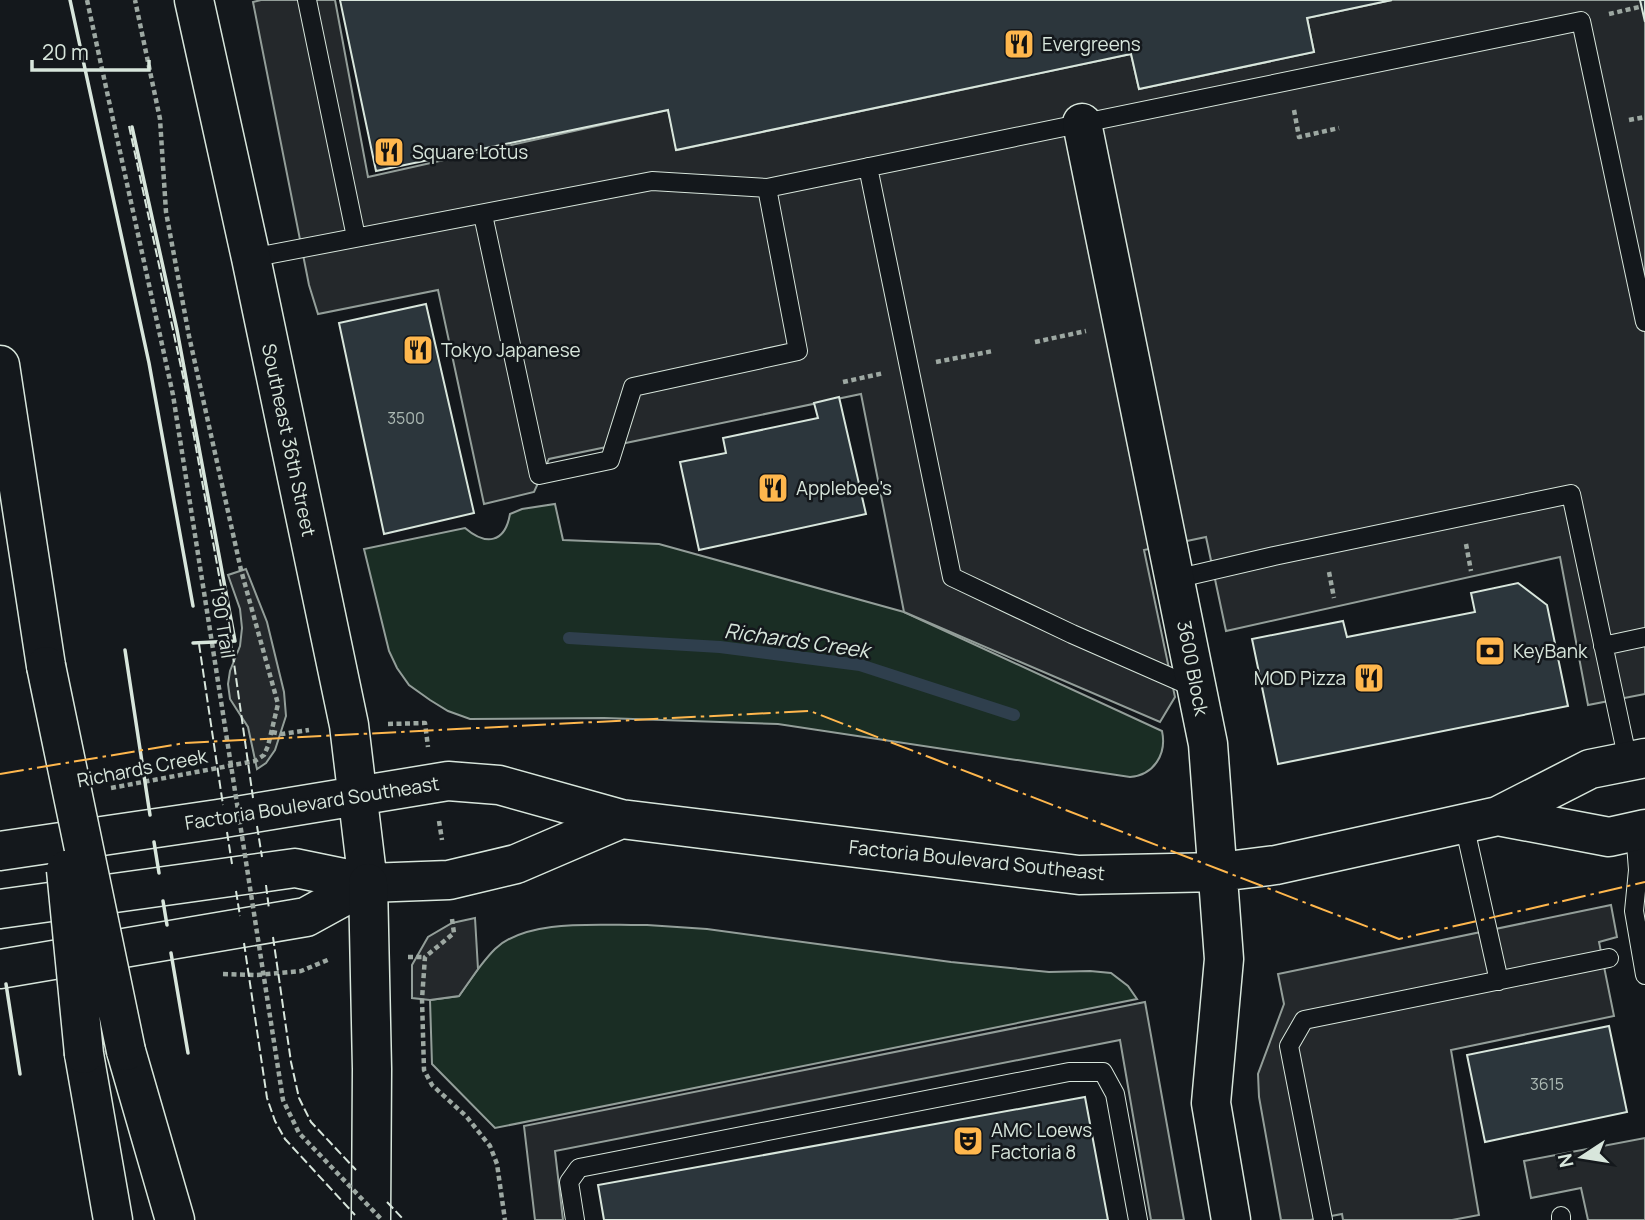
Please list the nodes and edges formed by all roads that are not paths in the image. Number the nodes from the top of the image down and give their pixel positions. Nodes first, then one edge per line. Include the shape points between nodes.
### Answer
1 (194, 0) edge
2 (307, 0) edge
3 (1082, 123) junction
4 (868, 167) junction
5 (767, 188) junction
6 (483, 215) junction
7 (356, 237) junction
8 (251, 258) junction
9 (1645, 323) edge
10 (0, 365) edge
11 (1175, 579) junction
12 (1645, 637) edge
13 (1603, 646) junction
14 (46, 666) junction
15 (1198, 689) junction
16 (1636, 760) edge
17 (358, 795) junction
18 (621, 819) junction
19 (1481, 820) junction
20 (1640, 830) edge
21 (0, 851) edge
22 (1219, 872) junction
23 (368, 883) junction
24 (0, 909) edge
25 (1609, 957) dead end
26 (0, 969) edge
27 (1645, 975) edge
28 (1499, 981) junction
29 (113, 1220) edge
30 (175, 1220) edge
31 (371, 1220) edge
32 (575, 1220) edge
33 (1138, 1220) edge
34 (1231, 1220) edge
35 (1323, 1220) edge

1 - 8 main road, Southeast 36th Street
2 - 7 lane
3 - 4 lane
3 - 9 lane via 1581,21
3 - 11 main road, 3600 Block
4 - 5 lane
4 - 15 lane via 952,578
5 - 6 lane via 652,181
5 - 6 lane via 798,351 633,387 610,460 539,475
6 - 7 lane
7 - 8 lane
8 - 17 main road, Southeast 36th Street via 349,725
10 - 14 main road
11 - 13 lane via 1571,494
11 - 15 main road, 3600 Block
12 - 13 lane
13 - 16 lane
14 - 29 main road, bridge via 84,1054
14 - 30 main road, bridge via 126,1051
15 - 22 main road, 3600 Block via 1208,744
16 - 19 main road, Factoria Boulevard Southeast via 1590,769
17 - 18 main road, Factoria Boulevard Southeast via 448,780 499,785
17 - 21 main road, Factoria Boulevard Southeast
17 - 23 main road, Southeast 36th Street
18 - 22 main road, Factoria Boulevard Southeast via 1079,875
18 - 23 main road via 516,864 449,880
19 - 20 main road, Factoria Boulevard Southeast via 1609,837
19 - 22 main road, Factoria Boulevard Southeast via 1276,865
19 - 28 lane
20 - 27 lane via 1634,911
22 - 34 main road, 3600 Block via 1224,959 1211,1103
23 - 24 main road via 295,868
23 - 26 main road via 306,916
23 - 31 main road, Southeast 36th Street
25 - 28 lane
28 - 35 lane via 1304,1020 1289,1046
32 - 33 lane via 569,1182 579,1168 1086,1071 1103,1072 1115,1094

